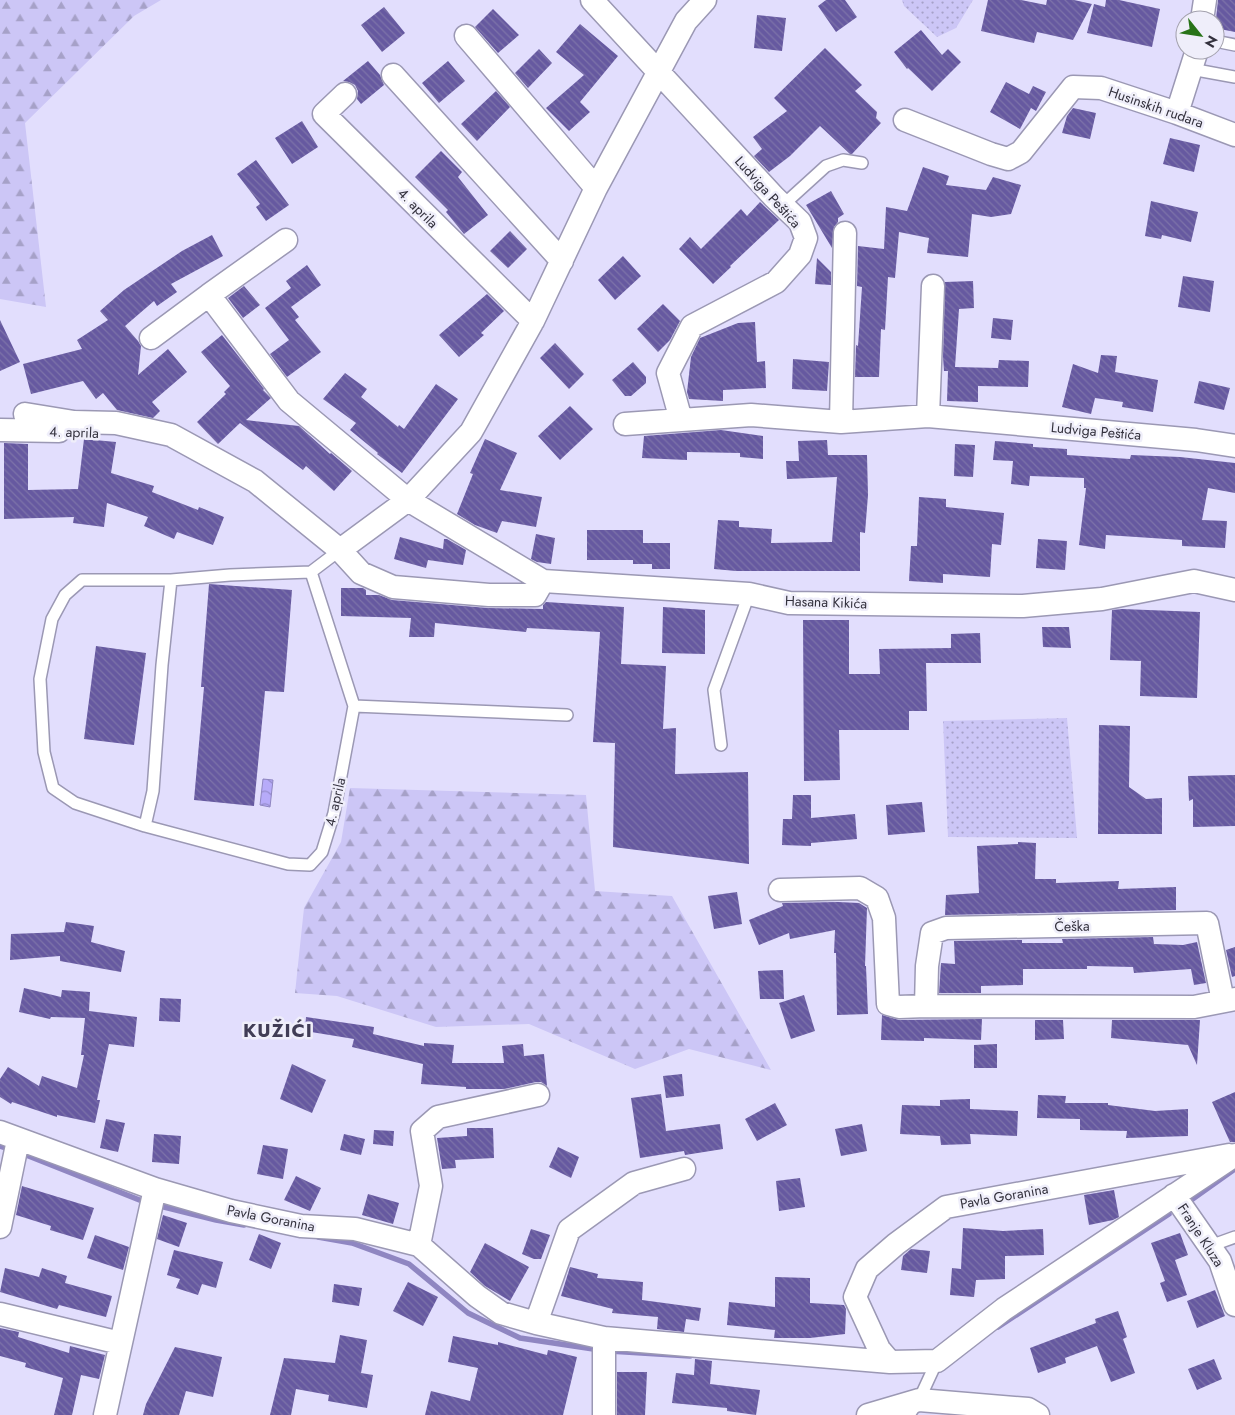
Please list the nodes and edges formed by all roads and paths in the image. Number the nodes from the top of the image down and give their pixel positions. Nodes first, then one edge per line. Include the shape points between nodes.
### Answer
1 (592, 0) edge
2 (704, 0) edge
3 (466, 36) dead end
4 (1194, 60) edge
5 (1196, 60) edge
6 (658, 74) junction
7 (393, 75) dead end
8 (1235, 78) edge
9 (345, 94) dead end
10 (1176, 113) junction
11 (905, 120) dead end
12 (1235, 136) edge
13 (862, 163) dead end
14 (596, 188) junction
15 (782, 206) junction
16 (845, 232) dead end
17 (286, 240) dead end
18 (562, 261) junction
19 (933, 286) dead end
20 (209, 295) junction
21 (533, 321) junction
22 (151, 338) dead end
23 (25, 414) dead end
24 (928, 416) junction
25 (681, 420) junction
26 (840, 422) junction
27 (625, 424) dead end
28 (140, 429) junction
29 (0, 430) edge
30 (1235, 446) edge
31 (408, 500) junction
32 (340, 550) junction
33 (311, 572) junction
34 (171, 580) junction
35 (543, 582) junction
36 (1235, 590) edge
37 (749, 594) junction
38 (354, 706) junction
39 (567, 715) dead end
40 (721, 745) dead end
41 (145, 826) junction
42 (780, 890) dead end
43 (1229, 1000) edge
44 (926, 1006) junction
45 (538, 1095) dead end
46 (9, 1136) edge
47 (1235, 1154) edge
48 (684, 1169) dead end
49 (155, 1189) junction
50 (1174, 1195) junction
51 (0, 1227) edge
52 (1235, 1237) edge
53 (419, 1245) junction
54 (1210, 1246) junction
55 (1235, 1305) edge
56 (0, 1314) edge
57 (536, 1323) junction
58 (604, 1338) junction
59 (120, 1343) junction
60 (936, 1361) junction
61 (890, 1362) junction
62 (914, 1407) edge
63 (105, 1415) edge
64 (604, 1415) edge
65 (868, 1415) edge
66 (1038, 1415) edge

1 - 6 street, Ludviga Peštića
2 - 6 street via 686,21
3 - 14 street
4 - 10 street
5 - 8 lane
6 - 14 street
6 - 15 street, Ludviga Peštića
7 - 18 street
9 - 21 street, 4. aprila via 324,114
10 - 11 street, Husinskih rudara via 1101,88 1073,87 1021,152 1008,159
10 - 12 street, Husinskih rudara
13 - 15 lane via 843,160 826,166
14 - 18 street
15 - 25 street, Ludviga Peštića via 800,222 806,238 800,255 776,282 692,326 668,372
16 - 26 street
17 - 20 street
18 - 21 street
19 - 24 street
20 - 22 street
20 - 31 street via 289,401
21 - 31 street via 471,432
23 - 28 street, 4. aprila via 74,422 116,423
24 - 26 street, Ludviga Peštića
24 - 30 street, Ludviga Peštića
25 - 26 street, Ludviga Peštića via 750,415
25 - 27 street, Ludviga Peštića
28 - 29 street, 4. aprila via 135,440 94,432
28 - 32 street, 4. aprila via 171,435 255,481
31 - 32 street
31 - 35 street, Hasana Kikića
32 - 33 lane
32 - 35 street, 4. aprila via 361,573 393,587 489,596 535,595
33 - 34 lane
33 - 38 lane, 4. aprila
34 - 41 lane via 153,791
34 - 41 lane, 4. aprila via 82,580 65,595 52,619 40,679 44,752 53,788 75,803
35 - 37 street, Hasana Kikića
36 - 37 street, Hasana Kikića via 1194,581 1102,599 1023,606 789,603
37 - 40 lane via 714,690
38 - 39 lane
38 - 41 lane, 4. aprila via 334,813 322,852 310,865 288,864
42 - 44 street, Češka via 860,888 877,898 884,918 888,1004
43 - 44 street, Češka via 1194,1008
43 - 44 street, Češka via 1207,923 946,928 932,933
45 - 53 street via 438,1117 422,1131 432,1186
46 - 49 street, Pavla Goranina
46 - 51 street, Pavla Goranina
47 - 50 street, Pavla Goranina
47 - 61 street, Pavla Goranina via 946,1207 867,1269 856,1297 879,1350
48 - 57 street via 634,1183 569,1230
49 - 53 street, Pavla Goranina via 231,1211 301,1226 355,1229
49 - 59 street
50 - 54 street, Franje Kluza
50 - 60 street, Pavla Goranina via 1004,1309
52 - 54 lane
53 - 57 street, Pavla Goranina via 501,1313
54 - 55 street, Franje Kluza via 1220,1261
56 - 59 street
57 - 58 street, Pavla Goranina
58 - 61 street, Pavla Goranina
58 - 64 street
59 - 63 street
60 - 61 street, Pavla Goranina
60 - 62 lane
62 - 65 street
62 - 66 street via 1028,1409

